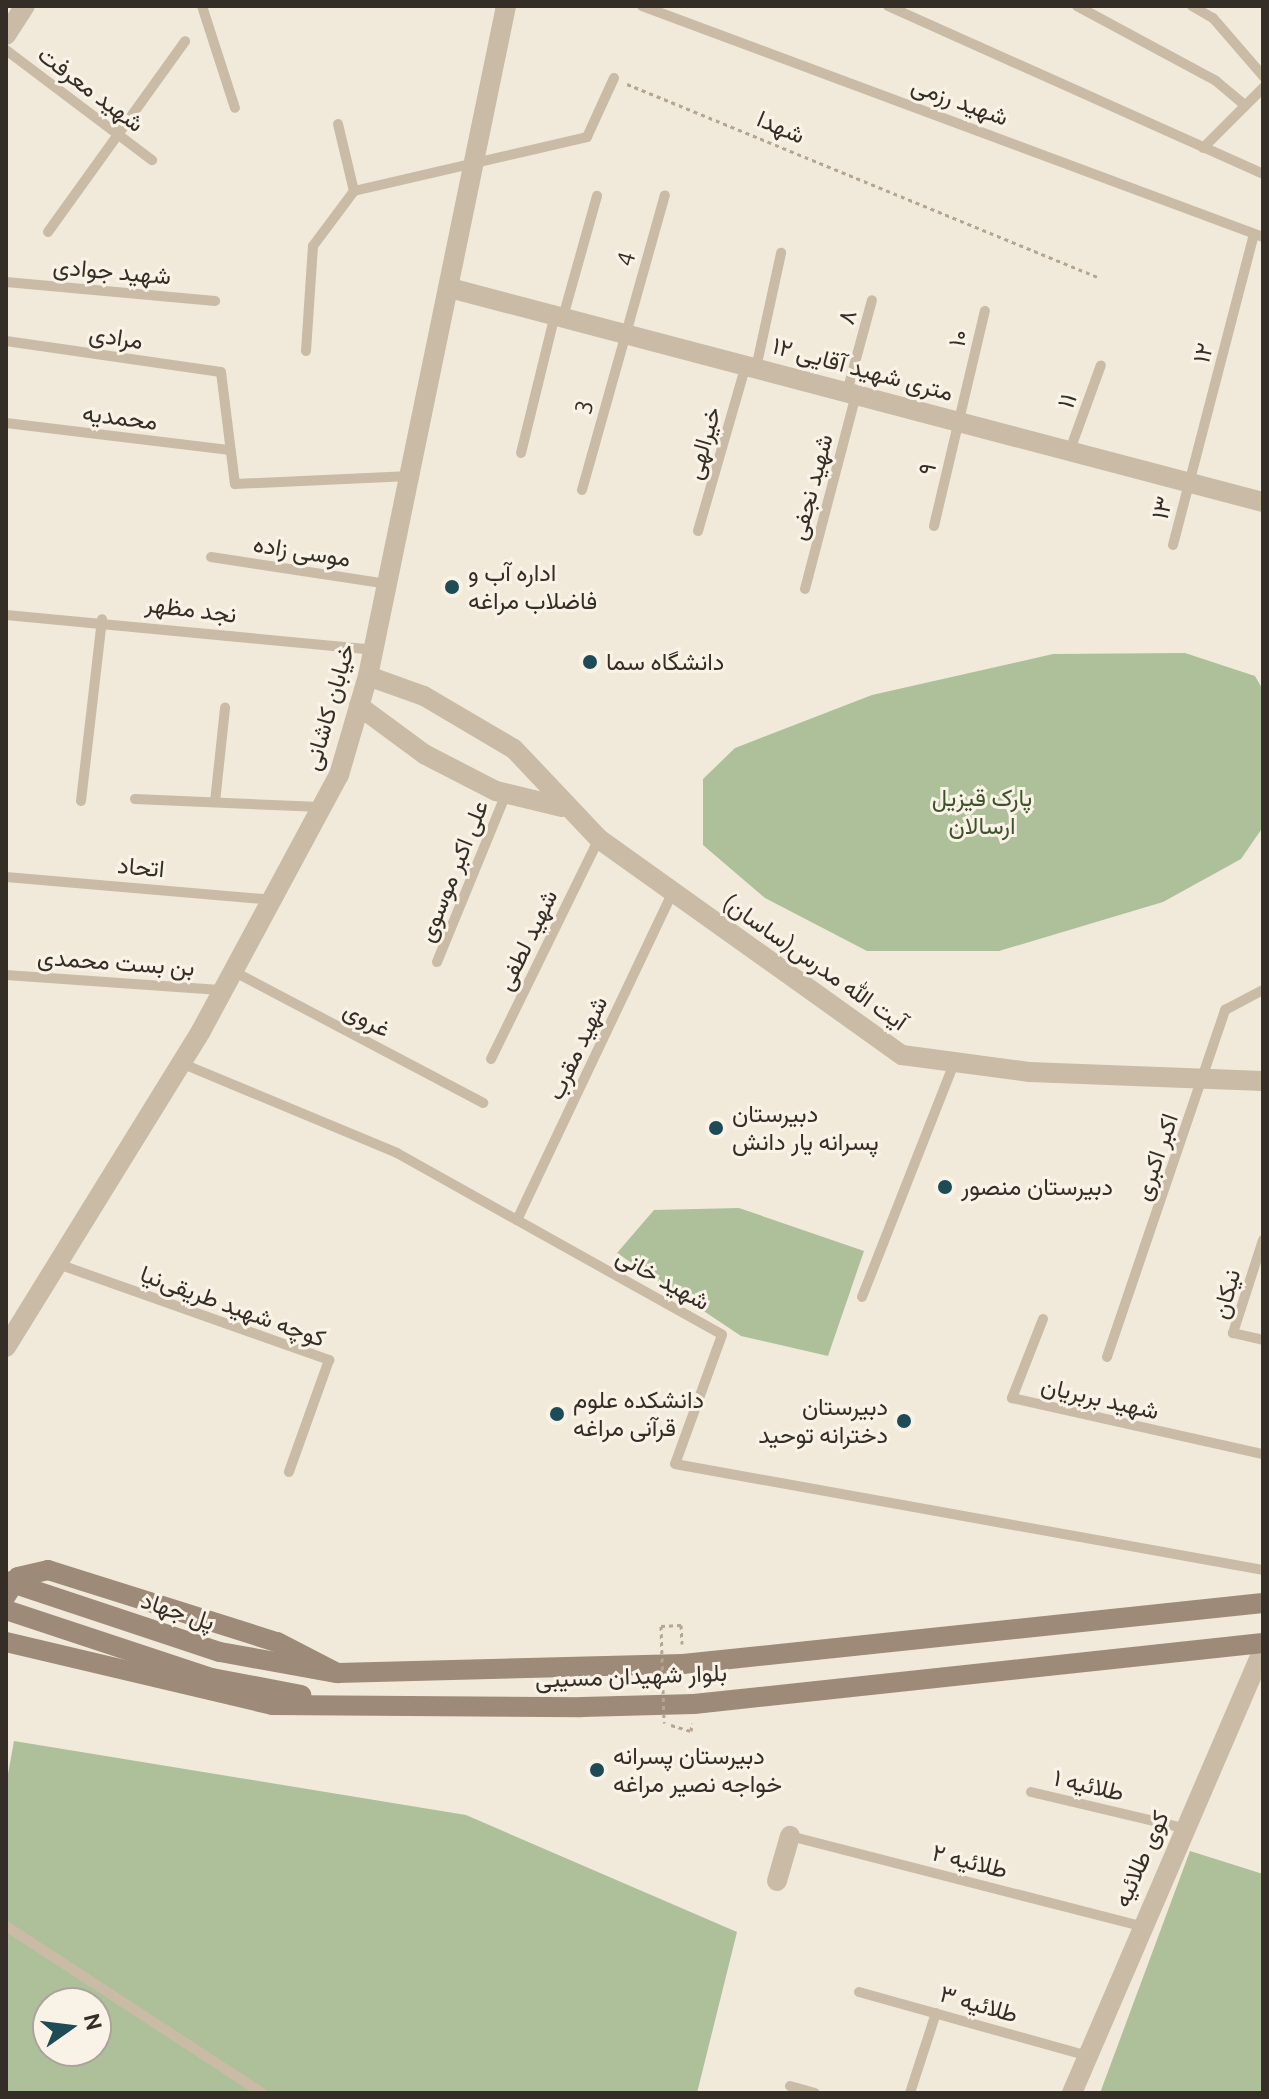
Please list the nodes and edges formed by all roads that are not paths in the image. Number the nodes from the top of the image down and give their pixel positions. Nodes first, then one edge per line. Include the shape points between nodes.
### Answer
1 (25, 6) edge
2 (202, 6) edge
3 (506, 6) edge
4 (642, 6) edge
5 (888, 6) edge
6 (1077, 6) edge
7 (1192, 6) edge
8 (6, 35) edge
9 (185, 41) dead end
10 (6, 50) edge
11 (1263, 76) edge
12 (614, 78) road end
13 (1263, 88) edge
14 (1245, 105) junction
15 (235, 108) dead end
16 (338, 124) dead end
17 (118, 134) junction
18 (1203, 148) junction
19 (152, 160) dead end
20 (475, 163) junction
21 (1262, 173) edge
22 (354, 191) junction
23 (665, 195) dead end
24 (597, 196) dead end
25 (48, 232) dead end
26 (1258, 236) edge
27 (781, 253) dead end
28 (6, 282) edge
29 (450, 288) junction
30 (872, 300) dead end
31 (215, 301) dead end
32 (985, 311) dead end
33 (559, 316) junction
34 (625, 334) junction
35 (6, 341) edge
36 (306, 351) dead end
37 (1101, 365) dead end
38 (751, 367) junction
39 (852, 393) junction
40 (959, 421) junction
41 (6, 423) edge
42 (228, 450) junction
43 (1070, 450) junction
44 (521, 453) dead end
45 (410, 476) junction
46 (1190, 482) junction
47 (582, 490) dead end
48 (1263, 502) edge
49 (934, 526) dead end
50 (698, 531) dead end
51 (1173, 545) dead end
52 (211, 557) dead end
53 (387, 584) junction
54 (805, 589) dead end
55 (6, 615) edge
56 (102, 619) junction
57 (373, 650) junction
58 (368, 676) junction
59 (359, 706) junction
60 (225, 708) dead end
61 (506, 794) junction
62 (135, 799) dead end
63 (81, 801) dead end
64 (215, 802) junction
65 (321, 807) junction
66 (562, 807) junction
67 (599, 839) junction
68 (6, 877) edge
69 (673, 892) junction
70 (272, 900) junction
71 (437, 962) dead end
72 (233, 971) junction
73 (6, 975) edge
74 (223, 990) junction
75 (1263, 990) edge
76 (491, 1059) dead end
77 (181, 1063) junction
78 (953, 1066) junction
79 (1263, 1081) edge
80 (1203, 1084) junction
81 (483, 1103) dead end
82 (517, 1220) junction
83 (1263, 1240) edge
84 (58, 1264) junction
85 (862, 1297) dead end
86 (1043, 1319) dead end
87 (1263, 1340) edge
88 (6, 1347) edge
89 (1107, 1357) dead end
90 (1263, 1454) edge
91 (289, 1472) dead end
92 (1263, 1570) edge
93 (6, 1581) edge
94 (6, 1596) edge
95 (1263, 1603) edge
96 (6, 1610) edge
97 (6, 1625) edge
98 (6, 1642) edge
99 (1263, 1643) edge
100 (1263, 1649) edge
101 (36, 1652) junction
102 (337, 1673) junction
103 (335, 1702) junction
104 (1031, 1792) dead end
105 (1183, 1828) junction
106 (790, 1836) joint
107 (777, 1881) dead end
108 (6, 1926) edge
109 (1140, 1926) junction
110 (859, 1992) dead end
111 (936, 2013) junction
112 (1088, 2056) junction
113 (790, 2086) dead end
114 (262, 2093) edge
115 (815, 2093) edge
116 (910, 2093) edge
117 (1072, 2093) edge

1 - 8 street
2 - 15 lane
3 - 20 street, خیابان کاشانی
4 - 26 lane, شهید رزمی
5 - 18 lane
6 - 14 lane via 1216,81
7 - 11 lane via 1213,18
9 - 17 lane
10 - 17 lane, شهید معرفت
12 - 20 lane via 587,137
13 - 14 lane
14 - 18 lane
16 - 22 lane
17 - 19 lane, شهید معرفت
17 - 25 lane
18 - 21 lane
20 - 22 lane
20 - 29 street, خیابان کاشانی
22 - 36 lane via 313,246
23 - 34 lane, 4
24 - 33 lane
26 - 46 lane, ۱۲
27 - 38 lane, خیرالهی
28 - 31 lane, شهید جوادی
29 - 33 street, ۱۲ متری شهید آقایی
29 - 45 street, خیابان کاشانی
30 - 39 lane, ۸
32 - 40 lane, ۱۰
33 - 34 street, ۱۲ متری شهید آقایی
33 - 44 lane
34 - 38 street, ۱۲ متری شهید آقایی
34 - 47 lane, 3
35 - 42 lane, مرادی via 221,372
37 - 43 lane, ۱۱
38 - 39 street, ۱۲ متری شهید آقایی
38 - 50 lane, خیرالهی
39 - 40 street, ۱۲ متری شهید آقایی
39 - 54 lane, شهید نجفی
40 - 43 street, ۱۲ متری شهید آقایی
40 - 49 lane, ۹
41 - 42 lane, محمدیه
42 - 45 lane via 235,484
43 - 46 street, ۱۲ متری شهید آقایی
45 - 53 street, خیابان کاشانی
46 - 48 street, ۱۲ متری شهید آقایی
46 - 51 lane, ۱۳
52 - 53 lane, موسی زاده
53 - 57 street, خیابان کاشانی
55 - 56 lane, نجد مظهر
56 - 57 lane, نجد مظهر
56 - 63 lane
57 - 58 street, خیابان کاشانی
58 - 59 street, خیابان کاشانی
58 - 66 street, آیت الله مدرس(ساسان) via 424,696 514,749
59 - 61 street, آیت الله مدرس(ساسان) via 424,754
59 - 65 street, خیابان کاشانی
60 - 64 lane
61 - 66 street, آیت الله مدرس(ساسان)
61 - 71 lane, علی اکبر موسوی
62 - 64 lane
64 - 65 lane
65 - 70 street, خیابان کاشانی
66 - 67 street, آیت الله مدرس(ساسان)
67 - 69 street, آیت الله مدرس(ساسان)
67 - 76 lane, شهید لطفی
68 - 70 lane, اتحاد
69 - 78 street, آیت الله مدرس(ساسان) via 902,1055
69 - 82 lane, شهید مقرب
70 - 72 street, خیابان کاشانی
72 - 74 street, خیابان کاشانی
72 - 81 lane, غروی
73 - 74 lane, بن بست محمدی
74 - 77 street, خیابان کاشانی
75 - 80 lane, اکبر اکبری via 1225,1010
77 - 82 lane, شهید خانی via 397,1153
77 - 84 street, خیابان کاشانی
78 - 80 street, آیت الله مدرس(ساسان)
78 - 85 lane
79 - 80 street, آیت الله مدرس(ساسان)
80 - 89 lane, اکبر اکبری
82 - 92 lane, شهید خانی via 722,1335 675,1464
83 - 87 lane, نیکان via 1233,1333
84 - 88 street, خیابان کاشانی
84 - 91 lane, کوچه شهید طریقی‌نیا via 329,1360
86 - 90 lane, شهید بربریان via 1012,1398
93 - 102 main road, پل جهاد, bridge via 220,1652
94 - 102 main road via 18,1577 48,1570 277,1642
95 - 102 main road, بلوار شهیدان مسیبی via 683,1664
96 - 103 main road via 212,1678
97 - 101 main road via 9,1636
98 - 101 main road, بلوار شهیدان مسیبی
99 - 103 main road, بلوار شهیدان مسیبی via 694,1704
100 - 105 street, کوی طلائیه
101 - 103 main road, بلوار شهیدان مسیبی via 272,1705
104 - 105 lane, طلائیه ۱
105 - 109 street, کوی طلائیه
106 - 107 street
106 - 109 lane, طلائیه ۲
108 - 114 lane
109 - 112 street, کوی طلائیه
110 - 111 lane, طلائیه ۳
111 - 112 lane, طلائیه ۳
111 - 116 lane
112 - 117 street, کوی طلائیه
113 - 115 lane

